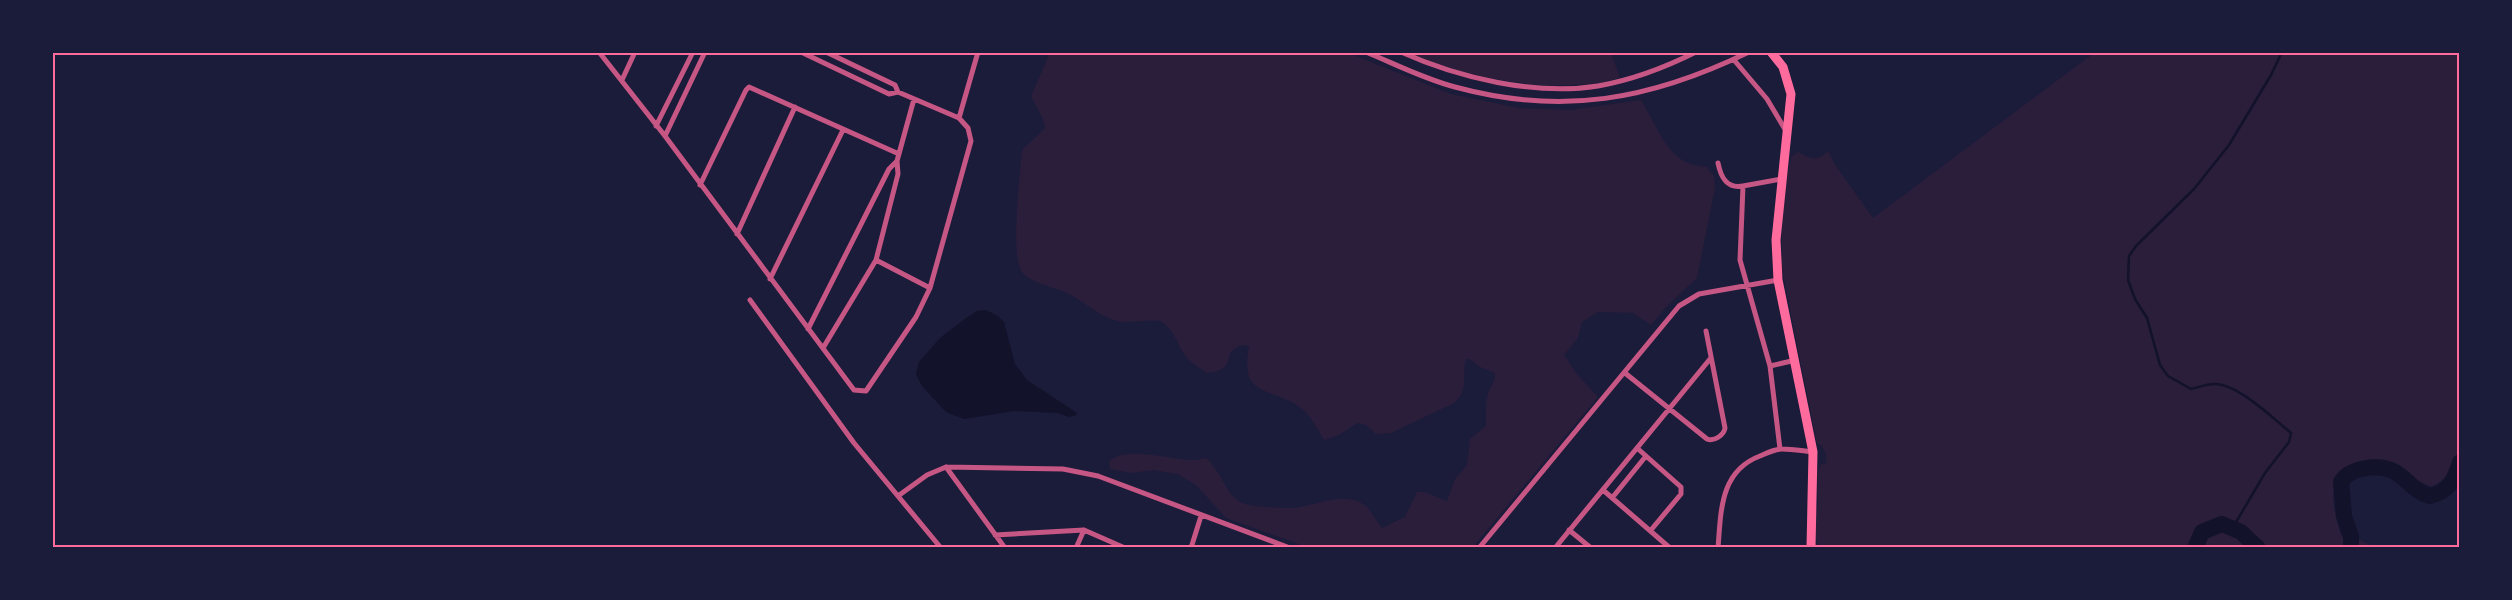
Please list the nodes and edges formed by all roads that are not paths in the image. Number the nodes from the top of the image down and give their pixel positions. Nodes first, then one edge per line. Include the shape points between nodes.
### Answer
1 (599, 52) edge
2 (634, 52) edge
3 (693, 52) edge
4 (705, 52) edge
5 (801, 52) edge
6 (826, 52) edge
7 (978, 52) edge
8 (1366, 52) edge
9 (1401, 52) edge
10 (1696, 52) edge
11 (1749, 52) edge
12 (1771, 52) edge
13 (1734, 60) junction
14 (622, 80) junction
15 (898, 92) junction
16 (914, 99) junction
17 (796, 107) junction
18 (959, 118) junction
19 (656, 126) junction
20 (843, 130) junction
21 (1788, 133) junction
22 (665, 136) junction
23 (899, 154) junction
24 (897, 161) junction
25 (1718, 163) dead end
26 (1781, 179) junction
27 (700, 185) junction
28 (1744, 186) junction
29 (737, 234) junction
30 (876, 260) junction
31 (770, 279) junction
32 (1778, 280) junction
33 (1746, 286) junction
34 (930, 288) junction
35 (750, 300) dead end
36 (808, 329) junction
37 (1706, 331) dead end
38 (823, 348) junction
39 (1710, 359) junction
40 (1796, 360) junction
41 (1770, 366) junction
42 (1625, 373) junction
43 (1670, 408) junction
44 (1637, 448) junction
45 (1780, 449) junction
46 (1813, 452) junction
47 (1646, 456) junction
48 (946, 467) junction
49 (1602, 490) junction
50 (898, 496) junction
51 (1612, 498) junction
52 (1201, 516) junction
53 (1084, 530) junction
54 (1569, 530) junction
55 (1652, 530) junction
56 (996, 535) junction
57 (941, 548) edge
58 (1005, 548) edge
59 (1076, 548) edge
60 (1125, 548) edge
61 (1191, 548) edge
62 (1290, 548) edge
63 (1479, 548) edge
64 (1555, 548) edge
65 (1591, 548) edge
66 (1670, 548) edge
67 (1718, 548) edge
68 (1811, 548) edge

1 - 14 street
2 - 14 street
3 - 19 street
4 - 22 street
5 - 15 street via 889,94
6 - 15 street via 895,85
7 - 18 street
8 - 13 street via 1453,86 1545,103 1640,93
9 - 10 street via 1471,78 1552,88 1598,86 1634,77
11 - 13 street
12 - 21 main road via 1783,67 1789,83
13 - 21 street via 1767,99
14 - 19 street
15 - 16 street
16 - 18 street
16 - 23 street
17 - 20 street
17 - 27 street via 749,87
17 - 29 street
18 - 34 street via 968,128 971,141
19 - 22 street
20 - 23 street
20 - 31 street
21 - 26 main road
22 - 27 street
23 - 24 street
24 - 30 street via 898,174
24 - 36 street via 889,168
25 - 28 street via 1729,185 1734,188
26 - 28 street
26 - 32 main road via 1777,215
27 - 29 street
28 - 33 street via 1740,260
29 - 31 street
30 - 34 street
30 - 38 street
31 - 36 street
32 - 33 street
32 - 40 main road
33 - 41 street
33 - 42 street via 1699,294 1683,303
34 - 38 street via 916,317 866,391 854,390
35 - 50 street via 854,443
36 - 38 street
37 - 39 street
39 - 43 street
39 - 43 street via 1725,431 1710,440
40 - 41 street
40 - 46 main road
41 - 45 street
42 - 43 street
42 - 63 street
43 - 44 street
44 - 47 street
44 - 49 street
45 - 46 street
45 - 67 street via 1751,459 1730,478 1722,499
46 - 68 main road
47 - 51 street
47 - 55 street via 1682,490
48 - 50 street via 927,475
48 - 52 street via 1078,471
48 - 56 street
49 - 51 street
49 - 54 street
50 - 57 street
51 - 55 street
52 - 61 street
52 - 62 street
53 - 56 street
53 - 59 street
53 - 60 street
54 - 64 street
54 - 65 street
55 - 66 street
56 - 58 street

